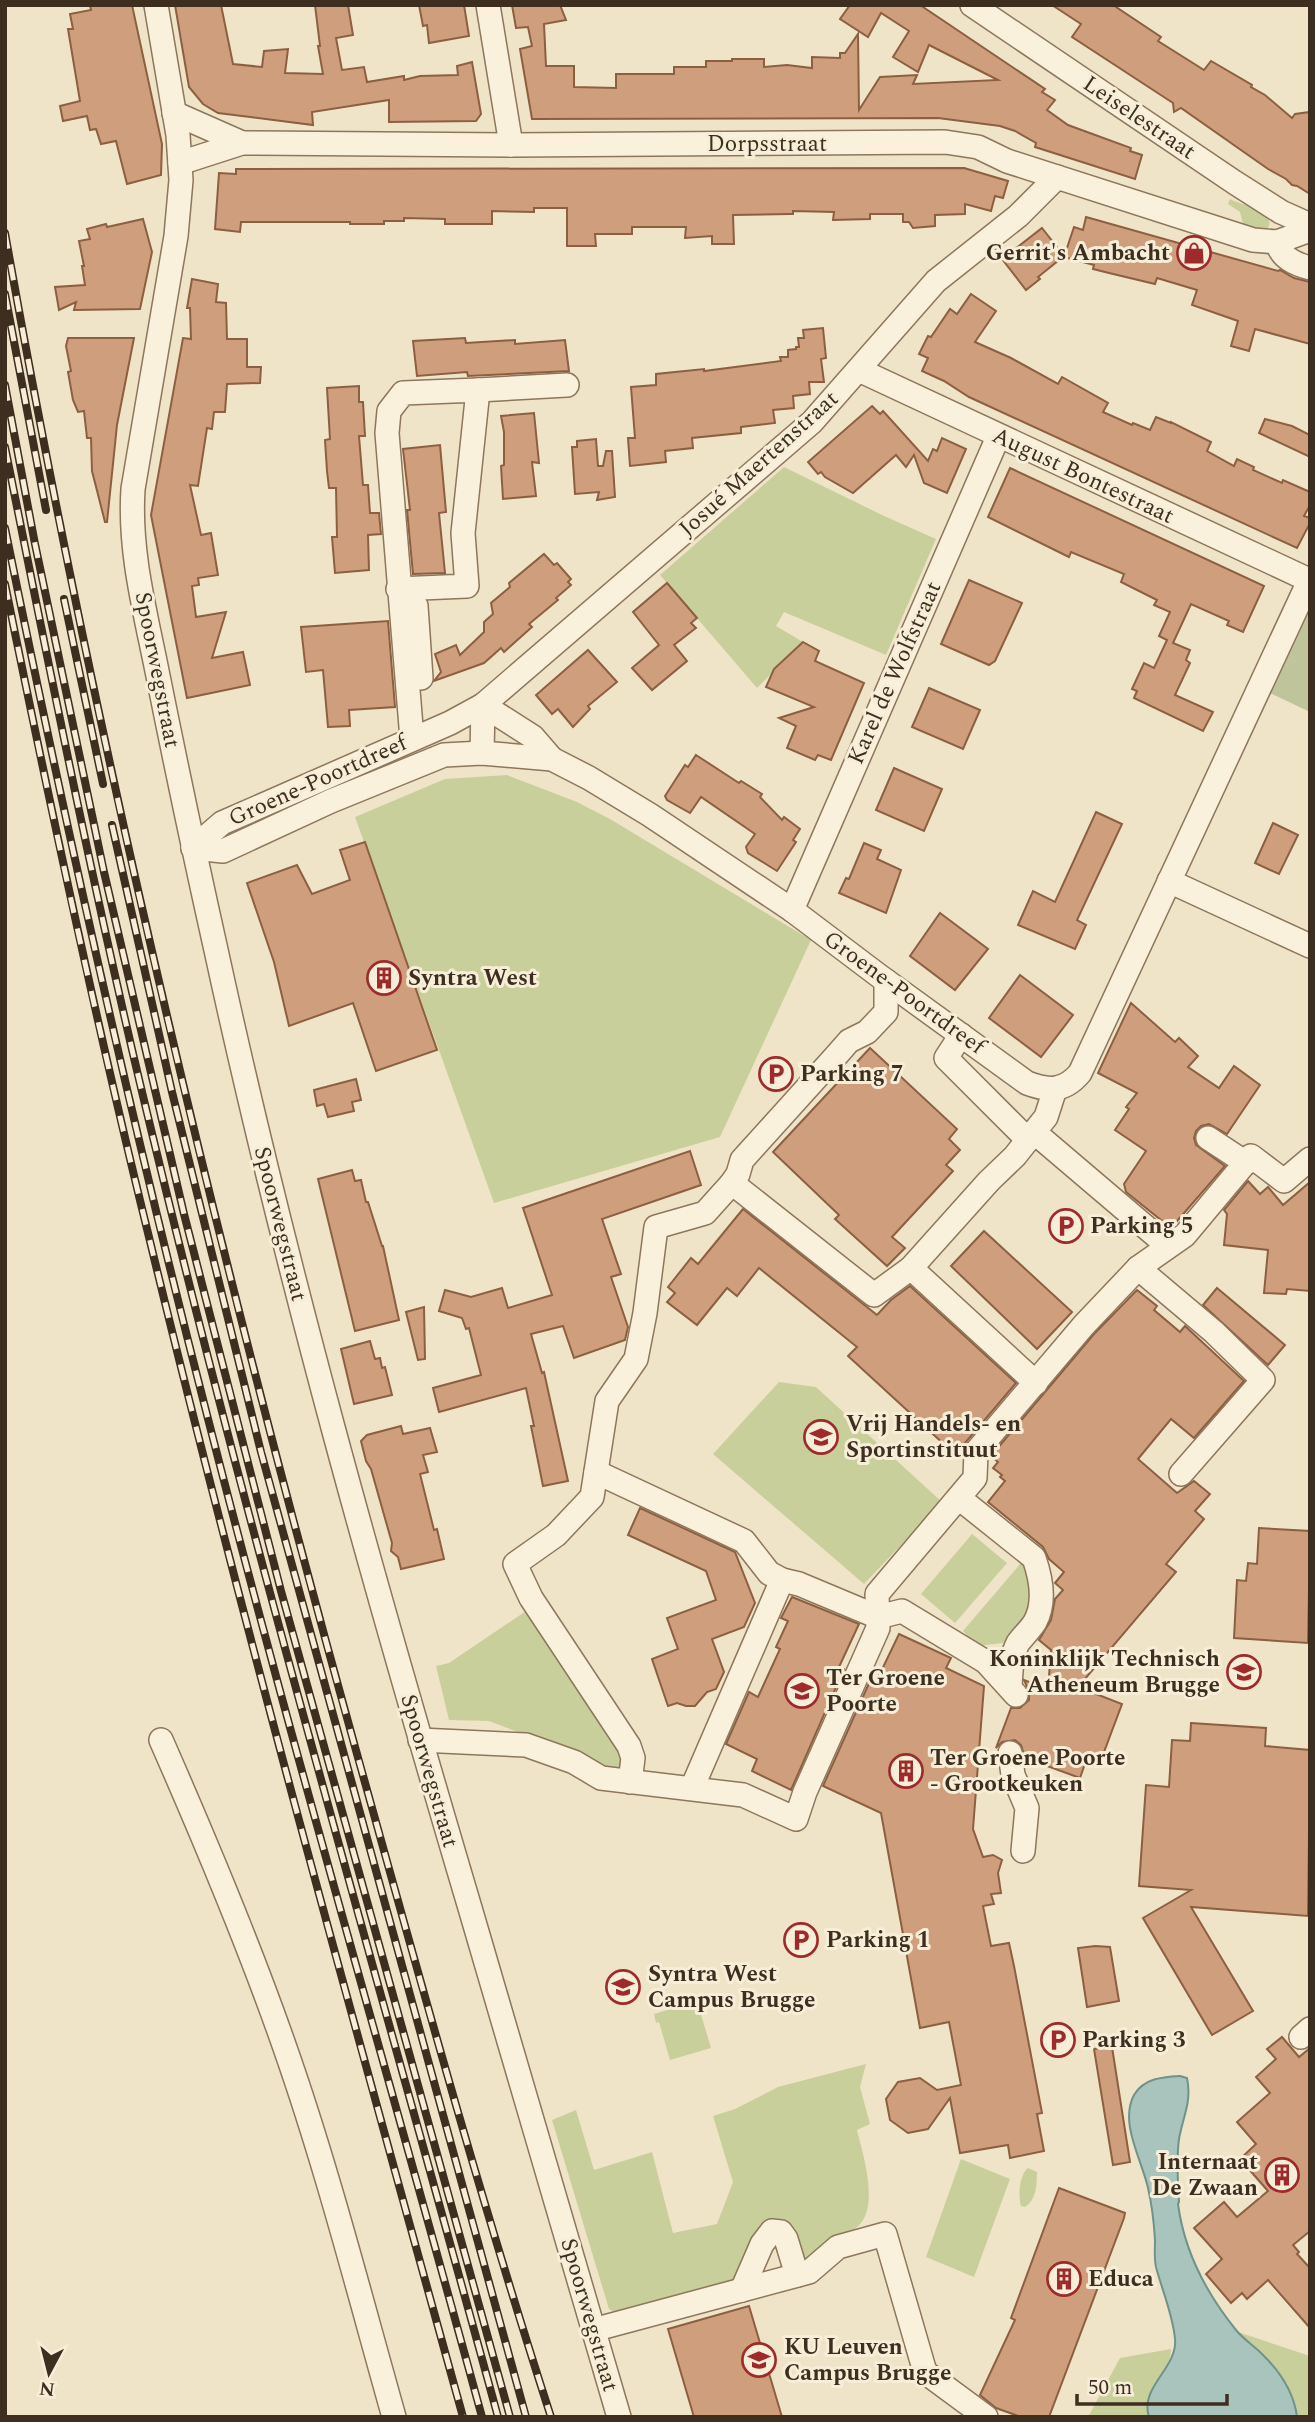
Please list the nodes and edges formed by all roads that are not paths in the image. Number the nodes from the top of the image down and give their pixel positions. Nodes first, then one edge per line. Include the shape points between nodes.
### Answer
1 (156, 5) edge
2 (488, 5) edge
3 (972, 5) edge
4 (174, 113) junction
5 (242, 144) junction
6 (511, 145) junction
7 (180, 163) junction
8 (1057, 177) junction
9 (1310, 228) edge
10 (1277, 242) junction
11 (1310, 268) edge
12 (859, 370) junction
13 (567, 385) dead end
14 (478, 390) junction
15 (998, 437) junction
16 (1309, 579) edge
17 (398, 589) junction
18 (416, 606) dead end
19 (483, 705) junction
20 (419, 736) junction
21 (482, 753) junction
22 (552, 759) junction
23 (291, 793) junction
24 (302, 815) junction
25 (193, 848) junction
26 (1169, 881) junction
27 (792, 910) junction
28 (1310, 946) edge
29 (886, 981) junction
30 (961, 1035) junction
31 (1055, 1089) junction
32 (1031, 1136) junction
33 (1208, 1138) dead end
34 (1310, 1158) edge
35 (1245, 1163) junction
36 (732, 1183) junction
37 (1168, 1246) junction
38 (911, 1268) junction
39 (1138, 1268) junction
40 (1036, 1383) junction
41 (596, 1472) junction
42 (1181, 1474) dead end
43 (959, 1498) junction
44 (782, 1580) junction
45 (878, 1617) junction
46 (161, 1740) dead end
47 (422, 1746) junction
48 (1010, 1753) dead end
49 (630, 1782) junction
50 (692, 1788) junction
51 (1023, 1851) dead end
52 (797, 2275) junction
53 (742, 2290) junction
54 (593, 2330) junction
55 (394, 2417) edge
56 (619, 2417) edge
57 (986, 2417) edge

1 - 4 street, Spoorwegstraat
2 - 6 street
3 - 9 street, Leiselestraat
4 - 5 street, Dorpsstraat
4 - 7 street, Spoorwegstraat
5 - 6 street, Dorpsstraat
5 - 7 street, Dorpsstraat
6 - 8 street, Dorpsstraat via 945,142 978,147
7 - 25 street, Spoorwegstraat via 176,236 133,489 131,531
8 - 10 street, Dorpsstraat via 1253,240
8 - 12 street, Josué Maertenstraat via 1018,216 936,281
9 - 10 street, Dorpsstraat
10 - 11 street via 1295,264
12 - 15 street, August Bontestraat
12 - 19 street, Josué Maertenstraat via 812,422
13 - 14 street
14 - 17 street via 463,534 467,586
14 - 17 street via 403,393 389,411
15 - 16 street, August Bontestraat
15 - 27 street, Karel de Wolfstraat
16 - 26 street
17 - 20 street
18 - 20 street
19 - 20 street, Groene-Poortdreef
19 - 21 street
19 - 22 street, Groene-Poortdreef via 533,737
20 - 23 street, Groene-Poortdreef
21 - 22 street, Groene-Poortdreef
21 - 24 street, Groene-Poortdreef via 444,755
22 - 27 street, Groene-Poortdreef via 650,815
23 - 24 street
23 - 25 street, Groene-Poortdreef via 222,823
24 - 25 street, Groene-Poortdreef via 223,851
25 - 47 street, Spoorwegstraat via 299,1300
26 - 28 street
26 - 31 street via 1080,1073
27 - 29 street, Groene-Poortdreef
29 - 30 street, Groene-Poortdreef
29 - 36 street via 886,1012 867,1032 849,1041 743,1160
30 - 31 street, Groene-Poortdreef via 1027,1083
30 - 32 street via 946,1058
31 - 32 street via 1046,1117
32 - 37 street
32 - 38 street
33 - 35 street
34 - 35 street via 1284,1181 1251,1156
35 - 37 street via 1185,1235
36 - 38 street via 874,1295
36 - 41 street via 705,1213 656,1227 635,1359 607,1401
37 - 39 street
38 - 40 street
39 - 40 street
39 - 42 street via 1262,1380
40 - 43 street via 976,1452 975,1478
41 - 44 street via 744,1541 769,1573
41 - 49 street via 592,1497 556,1535 515,1564 531,1598 629,1746 633,1758
43 - 45 street via 877,1594
43 - 45 street via 1034,1558 1039,1572 1039,1613 1013,1657 1013,1691 986,1662 901,1611
44 - 45 street
44 - 50 street
45 - 50 street via 878,1628 796,1819 743,1795
46 - 55 street via 284,2045
47 - 49 street via 526,1756 543,1753 574,1762 601,1778
47 - 54 street, Spoorwegstraat
48 - 51 street via 1013,1775 1027,1808
49 - 50 street
52 - 53 street
52 - 53 street via 786,2239 781,2232 772,2231
52 - 57 street via 809,2272 838,2247 886,2234 925,2372
53 - 54 street
54 - 56 street, Spoorwegstraat

